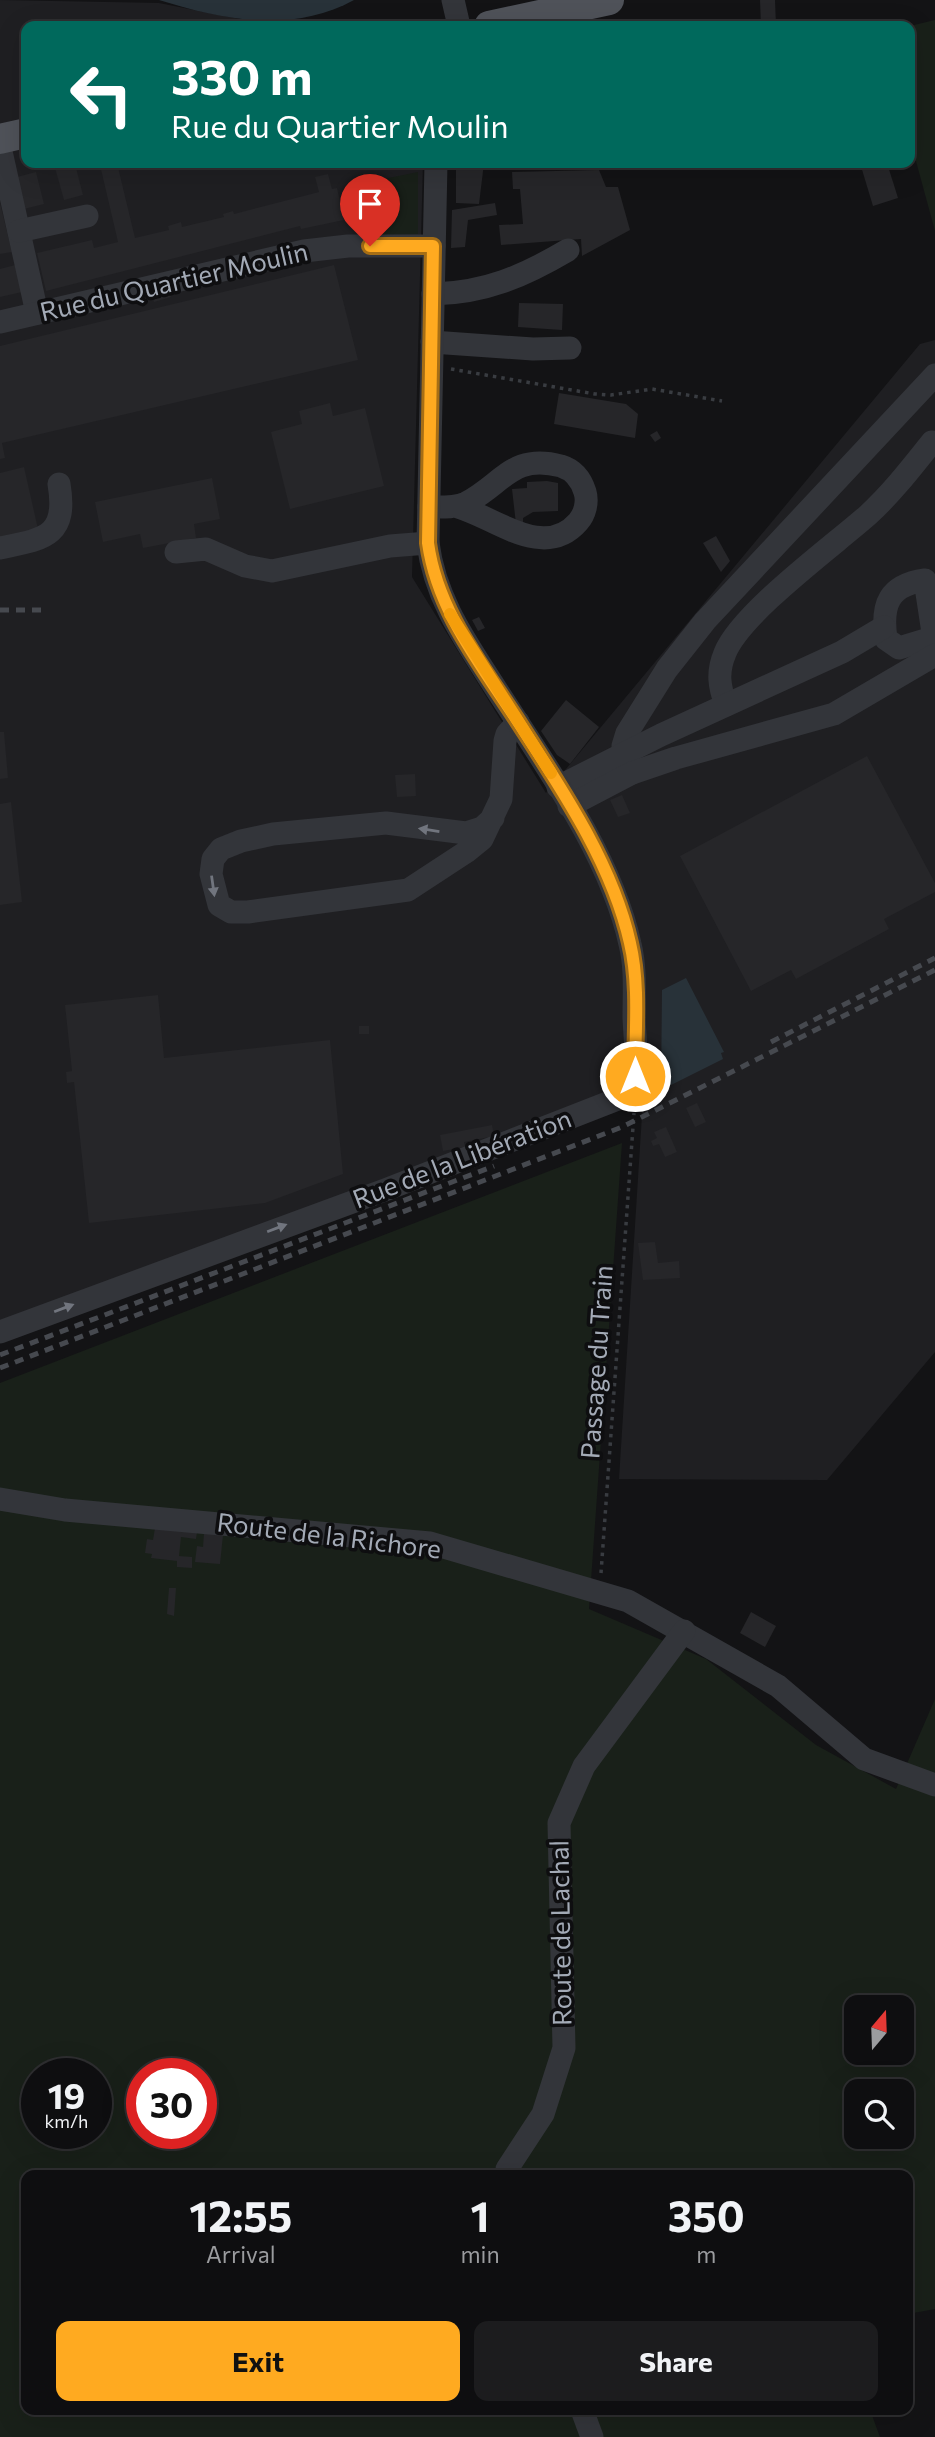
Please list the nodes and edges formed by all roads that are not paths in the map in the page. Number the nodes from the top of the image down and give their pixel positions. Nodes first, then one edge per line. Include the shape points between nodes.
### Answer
1 (453, 0) edge
2 (609, 0) edge
3 (458, 21) edge
4 (512, 21) edge
5 (21, 134) edge
6 (0, 139) edge
7 (0, 147) edge
8 (436, 168) edge
9 (87, 216) dead end
10 (19, 231) junction
11 (433, 246) junction
12 (568, 250) dead end
13 (433, 294) junction
14 (37, 313) junction
15 (0, 322) edge
16 (432, 342) junction
17 (569, 348) dead end
18 (935, 375) edge
19 (932, 442) dead end
20 (59, 484) dead end
21 (455, 506) junction
22 (429, 507) junction
23 (428, 543) junction
24 (0, 548) edge
25 (176, 552) dead end
26 (884, 627) junction
27 (934, 647) edge
28 (726, 705) junction
29 (518, 722) junction
30 (628, 763) junction
31 (564, 796) junction
32 (493, 818) junction
33 (0, 1332) edge
34 (0, 1499) edge
35 (684, 1631) junction
36 (935, 1785) edge
37 (507, 2170) edge
38 (584, 2415) edge
39 (592, 2437) edge

1 - 3 street
2 - 4 main road
5 - 6 main road
7 - 10 street
8 - 11 street, Rue de la Libération
9 - 10 street
10 - 14 street
11 - 13 street, Rue de la Libération
11 - 14 street, Rue du Quartier Moulin via 304,251
12 - 13 street via 494,286
13 - 16 street, Rue de la Libération
14 - 15 street, Rue du Quartier Moulin
16 - 17 street
16 - 22 street, Rue de la Libération
18 - 30 street via 705,621 627,733
19 - 28 street via 875,508 744,625 725,650 719,671
20 - 24 street via 62,512 52,532 42,539
21 - 21 street via 476,497 511,470 538,462 575,473 586,495 582,517 575,526 547,538 519,533
21 - 22 street
22 - 23 street, Rue de la Libération
23 - 25 street via 390,546 272,571 206,550
23 - 29 street, Rue de la Libération via 440,596
26 - 27 street via 886,639 899,648
26 - 27 street via 890,596 898,586 925,580
26 - 28 street via 842,652
27 - 30 street via 834,713
28 - 30 street
29 - 31 street, Rue de la Libération
29 - 32 street via 507,734 503,790
30 - 31 street
33 -> 31 street, Rue de la Libération via 633,1093 634,966 630,942 606,874
32 -> 32 street via 466,833 386,824 241,841 221,849 213,859 214,896 230,912 248,912 408,890 466,852 481,839
34 - 35 street, Route de la Richore via 65,1510 430,1543 628,1601
35 - 36 street, Route de la Richore via 778,1686 864,1759
35 - 37 street, Route de Lachal via 584,1766 559,1823 564,2048 543,2114
38 - 39 street

